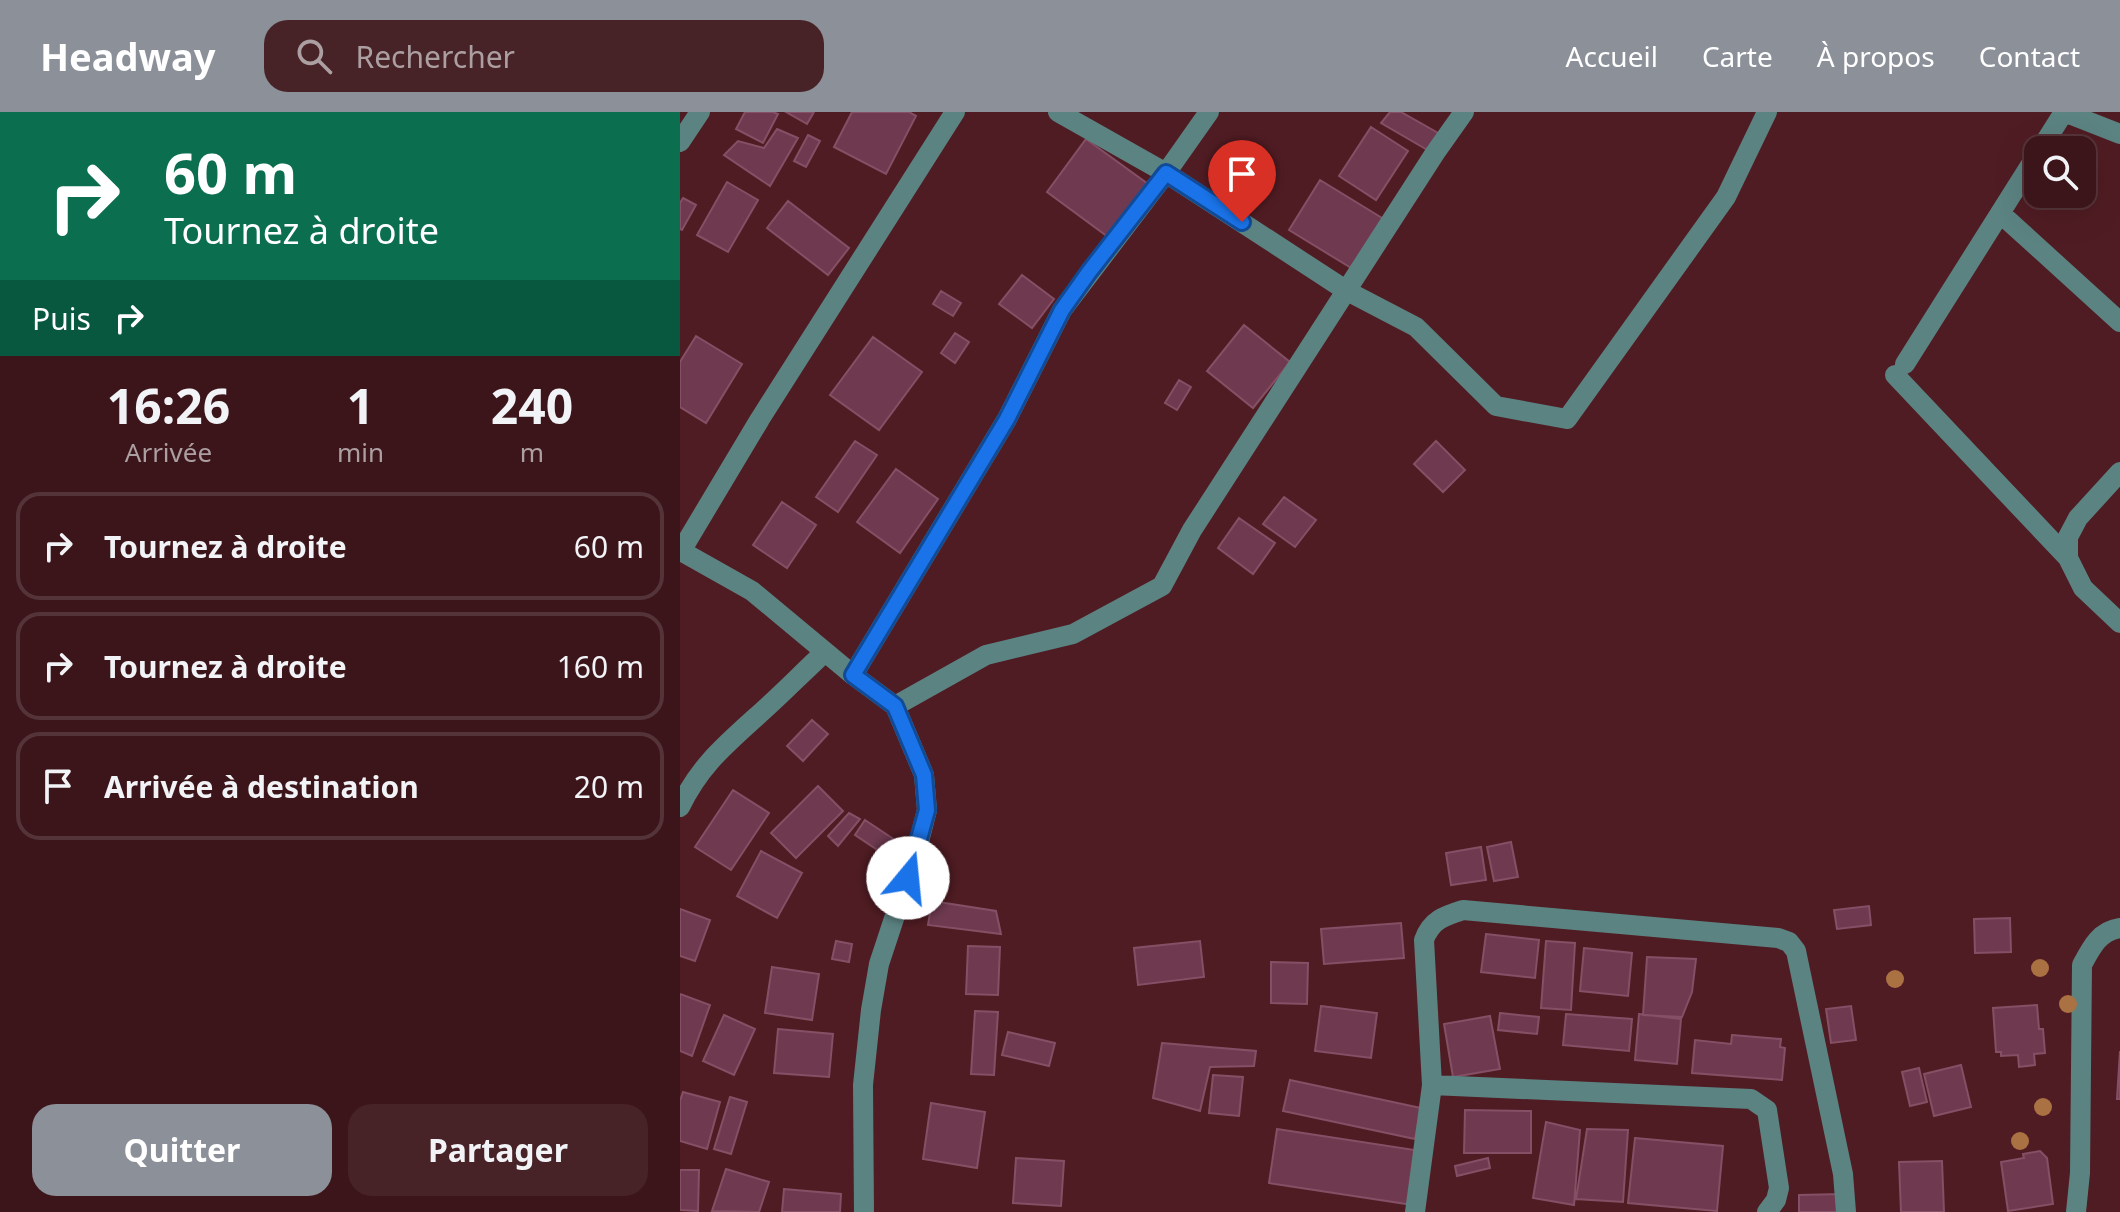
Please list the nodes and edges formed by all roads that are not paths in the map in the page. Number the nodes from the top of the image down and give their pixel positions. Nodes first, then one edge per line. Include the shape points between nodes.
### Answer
1 (700, 112) edge
2 (955, 112) edge
3 (1058, 112) edge
4 (1209, 112) edge
5 (1464, 112) edge
6 (1767, 112) edge
7 (2120, 134) edge
8 (2049, 136) edge
9 (680, 142) edge
10 (1166, 173) junction
11 (2024, 175) edge
12 (2000, 213) junction
13 (1347, 291) junction
14 (2120, 322) edge
15 (2120, 472) edge
16 (681, 550) edge
17 (2068, 558) junction
18 (2120, 623) edge
19 (825, 652) junction
20 (853, 675) junction
21 (895, 706) junction
22 (680, 807) edge
23 (2120, 928) edge
24 (1432, 1085) junction
25 (864, 1212) edge
26 (1415, 1212) edge
27 (1767, 1212) edge
28 (1846, 1212) edge
29 (2076, 1212) edge

1 - 9 street
2 - 16 street
3 - 10 street
4 - 10 street
5 - 13 street
6 - 13 street via 1726,197 1567,419 1496,406 1416,327
7 - 8 street via 2064,112
10 - 13 street
10 - 20 street via 1062,310 1007,419
11 - 12 street
12 - 14 street
12 - 17 street via 1900,370
13 - 21 street via 1192,530 1162,586 1073,634 986,655
15 - 17 street via 2078,518 2068,537
16 - 19 street via 752,591
17 - 18 street via 2083,588
19 - 20 street
19 - 22 street via 714,756
20 - 21 street
21 - 25 street via 924,775 927,810 879,964 871,1010 863,1085
23 - 29 street via 2096,940 2082,965
24 - 26 street
24 - 27 street via 1751,1099 1767,1110 1779,1188
24 - 28 street via 1424,940 1442,917 1463,910 1778,938 1796,951 1843,1174

